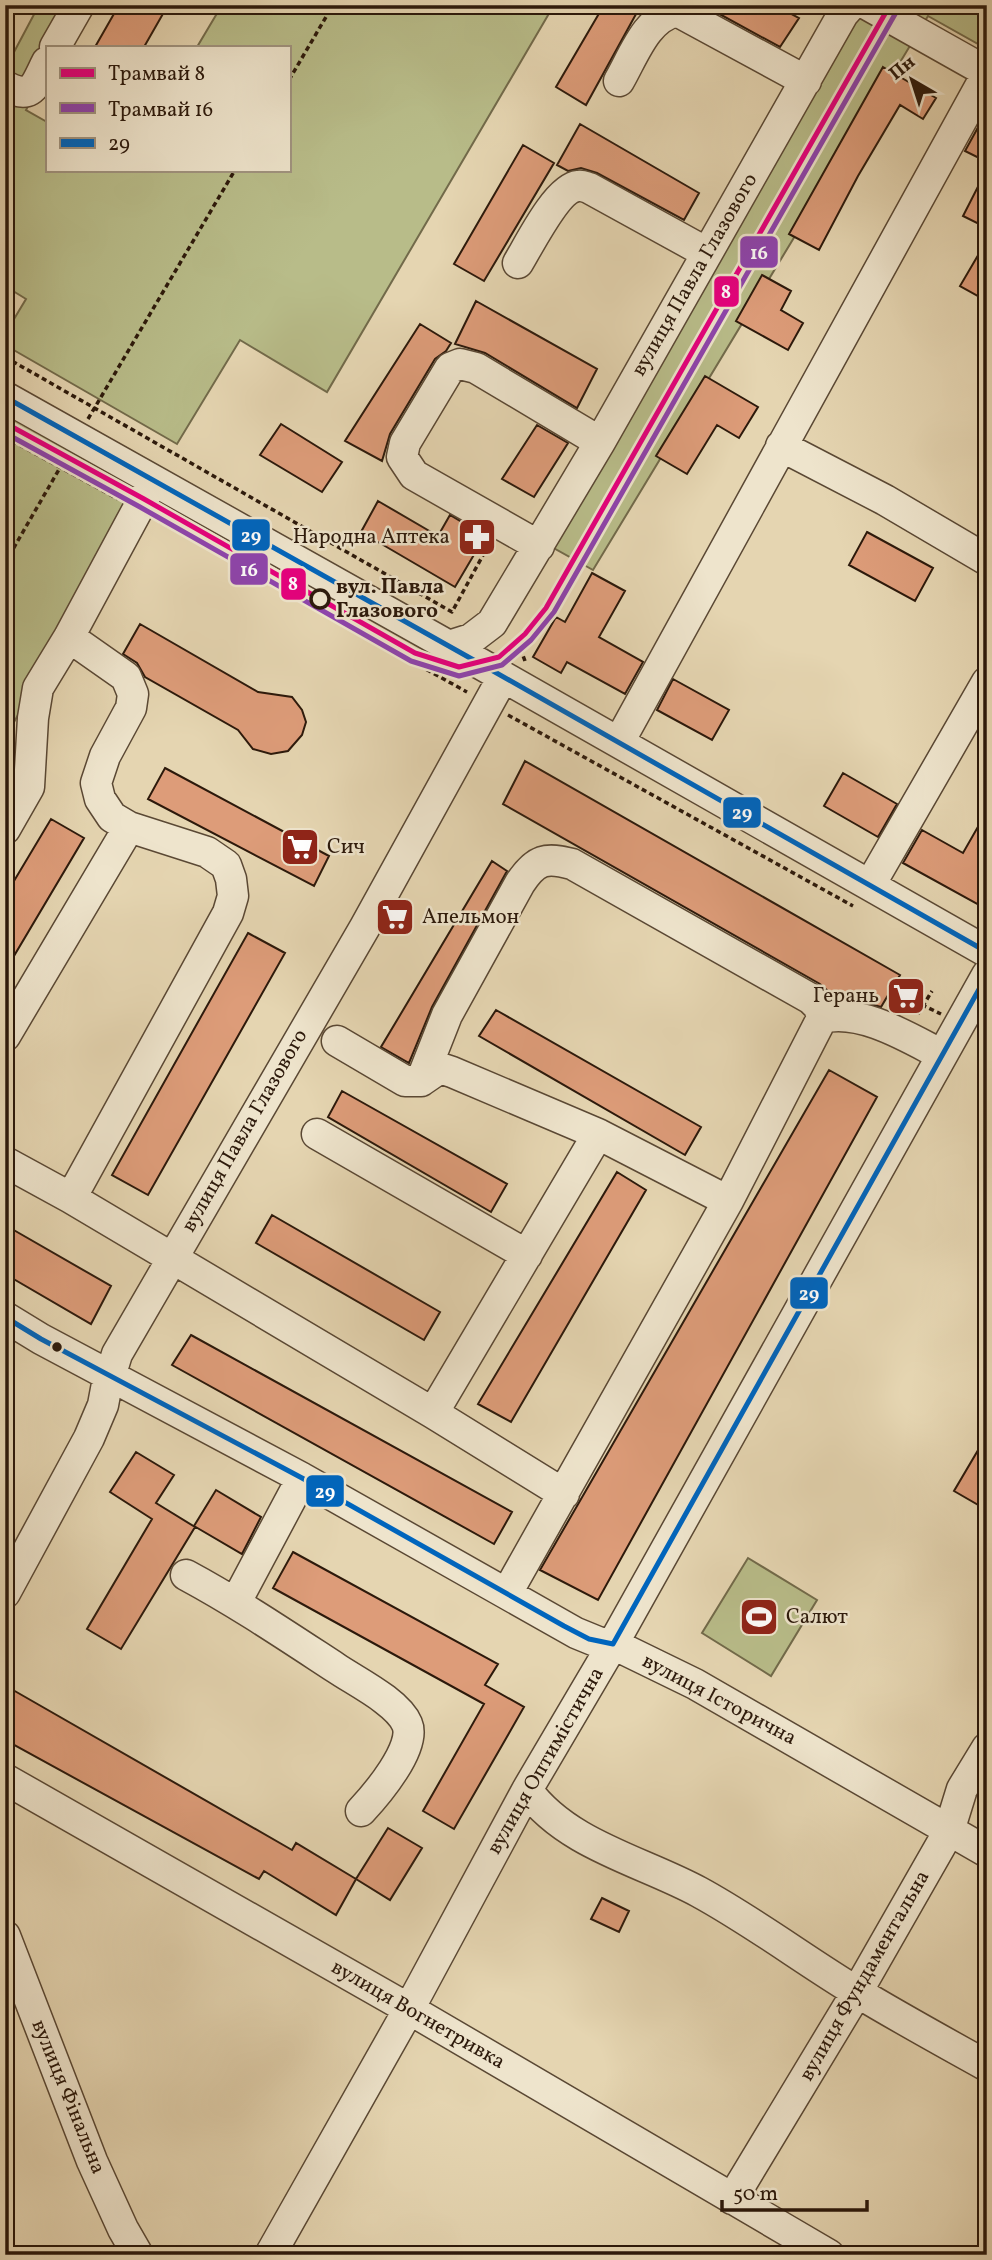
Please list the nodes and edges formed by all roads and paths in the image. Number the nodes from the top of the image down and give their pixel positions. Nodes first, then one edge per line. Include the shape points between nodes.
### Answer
1 (79, 5) edge
2 (333, 5) edge
3 (851, 5) edge
4 (868, 5) edge
5 (56, 46) edge
6 (46, 64) edge
7 (987, 73) edge
8 (290, 77) edge
9 (619, 81) dead end
10 (806, 81) junction
11 (5, 86) edge
12 (234, 172) edge
13 (707, 253) junction
14 (518, 263) dead end
15 (5, 357) edge
16 (5, 397) edge
17 (94, 408) junction
18 (5, 437) edge
19 (78, 438) junction
20 (600, 442) junction
21 (781, 446) junction
22 (60, 467) junction
23 (153, 481) junction
24 (138, 510) junction
25 (500, 524) junction
26 (539, 546) junction
27 (987, 560) edge
28 (5, 563) edge
29 (545, 617) dead end
30 (69, 637) junction
31 (449, 646) junction
32 (516, 670) junction
33 (987, 682) edge
34 (488, 704) junction
35 (619, 742) junction
36 (129, 827) junction
37 (5, 829) edge
38 (870, 885) junction
39 (829, 893) dead end
40 (987, 952) edge
41 (987, 975) edge
42 (932, 991) dead end
43 (914, 1001) dead end
44 (923, 1005) junction
45 (918, 1014) dead end
46 (943, 1015) dead end
47 (822, 1018) junction
48 (5, 1036) edge
49 (337, 1041) dead end
50 (942, 1055) junction
51 (421, 1081) junction
52 (317, 1134) dead end
53 (598, 1134) junction
54 (5, 1162) edge
55 (71, 1198) junction
56 (727, 1201) junction
57 (527, 1255) junction
58 (171, 1259) junction
59 (5, 1317) edge
60 (109, 1373) junction
61 (433, 1413) junction
62 (302, 1478) junction
63 (564, 1494) junction
64 (186, 1575) dead end
65 (5, 1593) edge
66 (507, 1593) junction
67 (236, 1602) junction
68 (612, 1644) junction
69 (987, 1748) edge
70 (5, 1779) edge
71 (527, 1790) junction
72 (361, 1811) dead end
73 (949, 1831) junction
74 (987, 1852) edge
75 (5, 1936) edge
76 (857, 1993) junction
77 (409, 2009) junction
78 (987, 2066) edge
79 (732, 2199) junction
80 (138, 2255) edge
81 (270, 2255) edge
82 (829, 2255) edge

1 - 5 street
2 - 8 path
3 - 10 street, вулиця Павла Глазового
4 - 7 street
6 - 11 street via 27,93
7 - 21 street
9 - 10 street via 655,21 677,11
10 - 13 street, вулиця Павла Глазового
12 - 17 path
13 - 14 street via 580,185 559,198
13 - 20 street, вулиця Павла Глазового
15 - 17 path
16 - 19 street
17 - 19 path
17 - 25 path via 452,612
18 - 22 path
19 - 22 path
19 - 23 street
20 - 25 street via 476,368 460,364 450,368 405,443 402,457 414,475
20 - 26 street, вулиця Павла Глазового
21 - 27 street via 886,500
21 - 35 street
22 - 24 path
22 - 28 path
23 - 24 street
23 - 31 street
24 - 30 street
24 - 34 path
25 - 26 street
26 - 31 street, вулиця Павла Глазового via 492,623 471,639
29 - 32 path via 522,650 524,659
30 - 36 street via 126,677 133,694 131,708 105,755 96,783 112,817
30 - 37 street via 38,688 29,787
31 - 32 street
32 - 34 street, вулиця Павла Глазового
32 - 35 street
33 - 38 street
34 - 39 path
34 - 58 street, вулиця Павла Глазового via 365,927
35 - 38 street
36 - 48 street
36 - 55 street via 207,852 226,865 233,896 229,913
38 - 40 street
41 - 50 street, вулиця Оптимістична
42 - 44 path
43 - 44 path
44 - 45 path
44 - 46 path
47 - 50 street via 865,1020
47 - 51 street via 811,999 572,864 554,859 529,869 520,883 450,1009
47 - 56 street
49 - 51 street via 405,1081
50 - 68 street, вулиця Оптимістична
51 - 53 street via 440,1069 452,1072
52 - 57 street
53 - 56 street
53 - 57 street
54 - 55 street
55 - 58 street
56 - 63 street
57 - 61 street
58 - 60 street, вулиця Павла Глазового
58 - 61 street
59 - 60 street, вулиця Історична
60 - 62 street, вулиця Історична
60 - 65 street, вулиця Павла Глазового via 103,1405 89,1438
61 - 63 street
62 - 66 street, вулиця Історична
62 - 67 street
63 - 66 street
64 - 67 street
66 - 68 street, вулиця Історична via 576,1633
67 - 72 street via 386,1701 408,1724 404,1749 380,1791
68 - 71 street, вулиця Оптимістична
68 - 73 street, вулиця Історична via 706,1690
69 - 73 street, вулиця Фундаментальна via 962,1789
70 - 77 street, вулиця Вогнетривка
71 - 76 street via 548,1815 576,1833 701,1893
71 - 77 street, вулиця Оптимістична
73 - 74 street, вулиця Історична
73 - 76 street, вулиця Фундаментальна
75 - 80 street, вулиця Фінальна via 92,2161
76 - 78 street
76 - 79 street, вулиця Фундаментальна
77 - 79 street, вулиця Вогнетривка
77 - 81 street, вулиця Оптимістична
79 - 82 street, вулиця Вогнетривка

